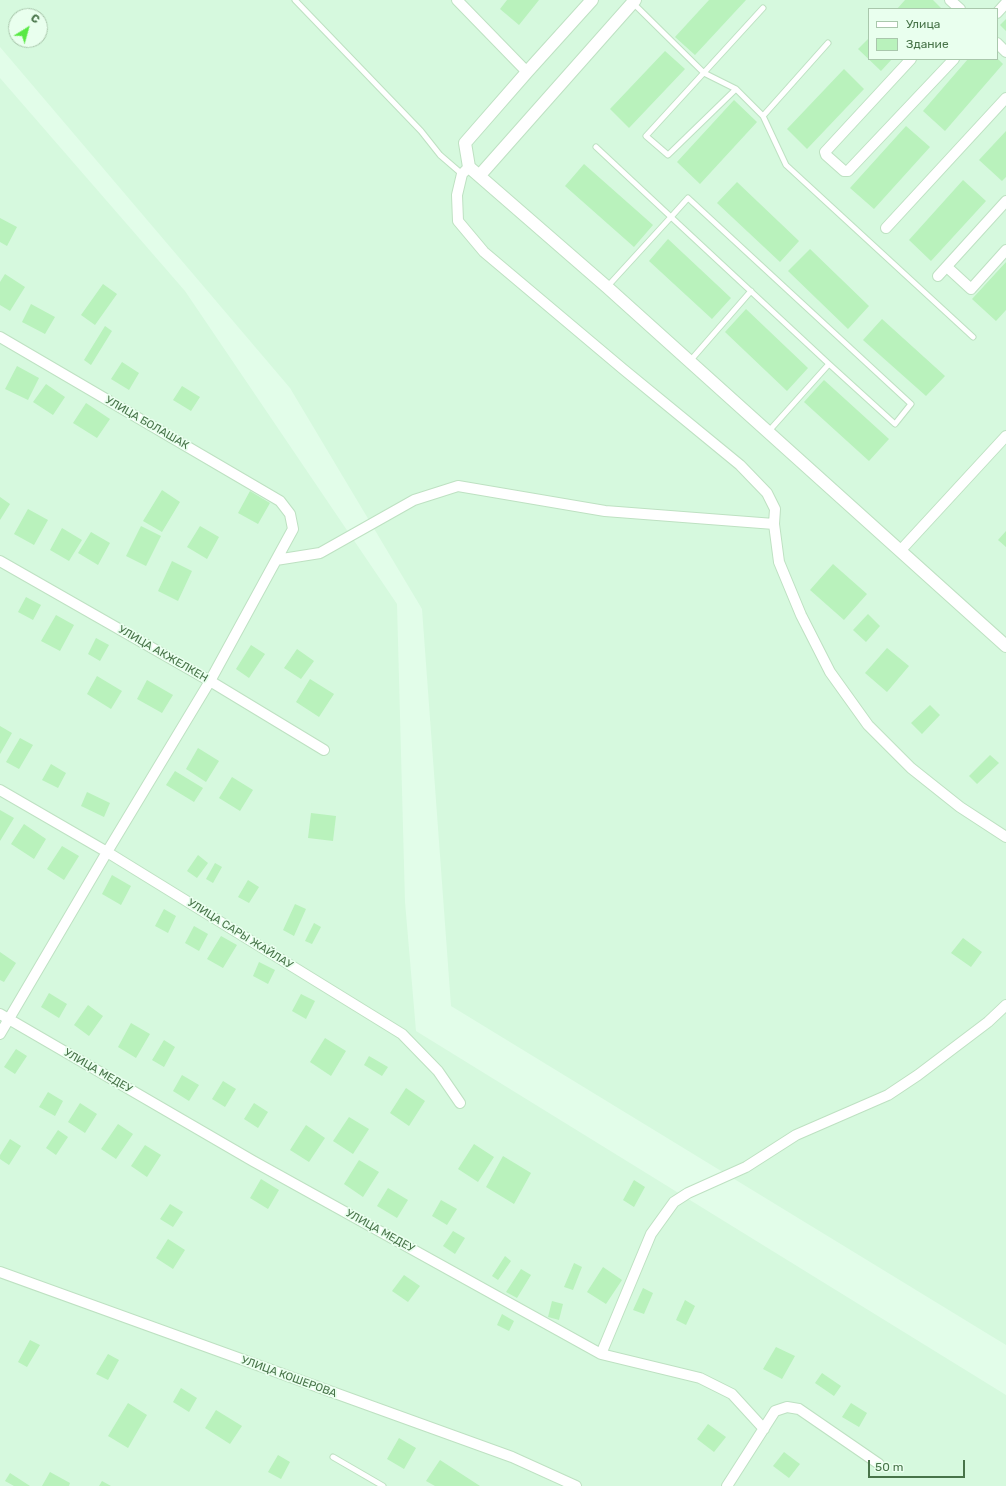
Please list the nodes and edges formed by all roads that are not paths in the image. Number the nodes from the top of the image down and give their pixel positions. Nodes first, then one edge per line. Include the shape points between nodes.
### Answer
1 (295, 0) edge
2 (457, 0) edge
3 (592, 0) edge
4 (950, 0) edge
5 (966, 0) edge
6 (634, 1) edge
7 (1006, 3) edge
8 (763, 8) dead end
9 (958, 8) edge
10 (960, 8) edge
11 (998, 12) edge
12 (828, 43) dead end
13 (998, 44) edge
14 (1006, 52) edge
15 (910, 60) edge
16 (953, 60) edge
17 (527, 72) junction
18 (704, 73) junction
19 (736, 89) junction
20 (1006, 98) edge
21 (763, 116) junction
22 (596, 147) dead end
23 (465, 171) junction
24 (480, 175) junction
25 (1006, 201) edge
26 (671, 217) junction
27 (886, 228) dead end
28 (1006, 250) edge
29 (947, 267) junction
30 (938, 276) dead end
31 (607, 287) junction
32 (751, 291) junction
33 (0, 337) edge
34 (973, 337) dead end
35 (690, 361) junction
36 (829, 364) junction
37 (768, 432) junction
38 (1006, 436) edge
39 (774, 524) junction
40 (900, 551) junction
41 (276, 560) junction
42 (0, 561) edge
43 (1006, 646) edge
44 (210, 681) junction
45 (324, 750) dead end
46 (0, 790) edge
47 (1006, 837) edge
48 (107, 852) junction
49 (1006, 1005) edge
50 (4, 1017) edge
51 (0, 1034) edge
52 (460, 1103) dead end
53 (0, 1272) edge
54 (601, 1354) junction
55 (764, 1429) junction
56 (333, 1458) dead end
57 (879, 1464) dead end
58 (383, 1486) edge
59 (576, 1486) edge
60 (727, 1486) edge

1 - 23 lane via 421,131 440,155
2 - 17 street
3 - 17 street
4 - 9 street
5 - 10 street
6 - 18 lane
6 - 24 street
7 - 11 street
8 - 18 lane
12 - 21 lane
13 - 14 street
15 - 16 street via 825,152 844,171 848,171
17 - 23 street via 465,143
18 - 19 lane
18 - 19 lane via 646,136 668,156
19 - 21 lane
20 - 27 street
21 - 34 lane via 786,165
22 - 26 lane
23 - 24 street
23 - 39 street via 457,195 458,221 484,252 740,465 767,493 775,509
24 - 31 street
25 - 29 street
26 - 31 lane
26 - 32 lane
26 - 36 lane via 688,198 911,404 895,424
28 - 29 street via 971,289
29 - 30 street
31 - 35 street
32 - 35 lane
32 - 36 lane
33 - 41 street, УЛИЦА БОЛАШАК via 280,501 290,514 293,528
35 - 37 street
36 - 37 lane
37 - 40 street
38 - 40 street
39 - 41 street via 605,511 458,486 414,500 320,553
39 - 47 street via 779,562 801,615 830,672 868,725 911,768 960,807
40 - 43 street
41 - 44 street
42 - 44 street, УЛИЦА АКЖЕЛКЕН
44 - 45 street, УЛИЦА АКЖЕЛКЕН
44 - 48 street
46 - 48 street, УЛИЦА САРЫ ЖАЙЛАУ
48 - 50 street
48 - 52 street, УЛИЦА САРЫ ЖАЙЛАУ via 402,1034 438,1071
49 - 54 street via 988,1022 888,1095 796,1135 746,1167 674,1202 651,1234
50 - 51 street
50 - 54 street, УЛИЦА МЕДЕУ via 253,1161
53 - 59 street, УЛИЦА КОШЕРОВА via 512,1457
54 - 55 street, УЛИЦА МЕДЕУ via 700,1378 732,1394
55 - 57 street via 775,1411 787,1407 799,1408
55 - 60 street
56 - 58 lane

